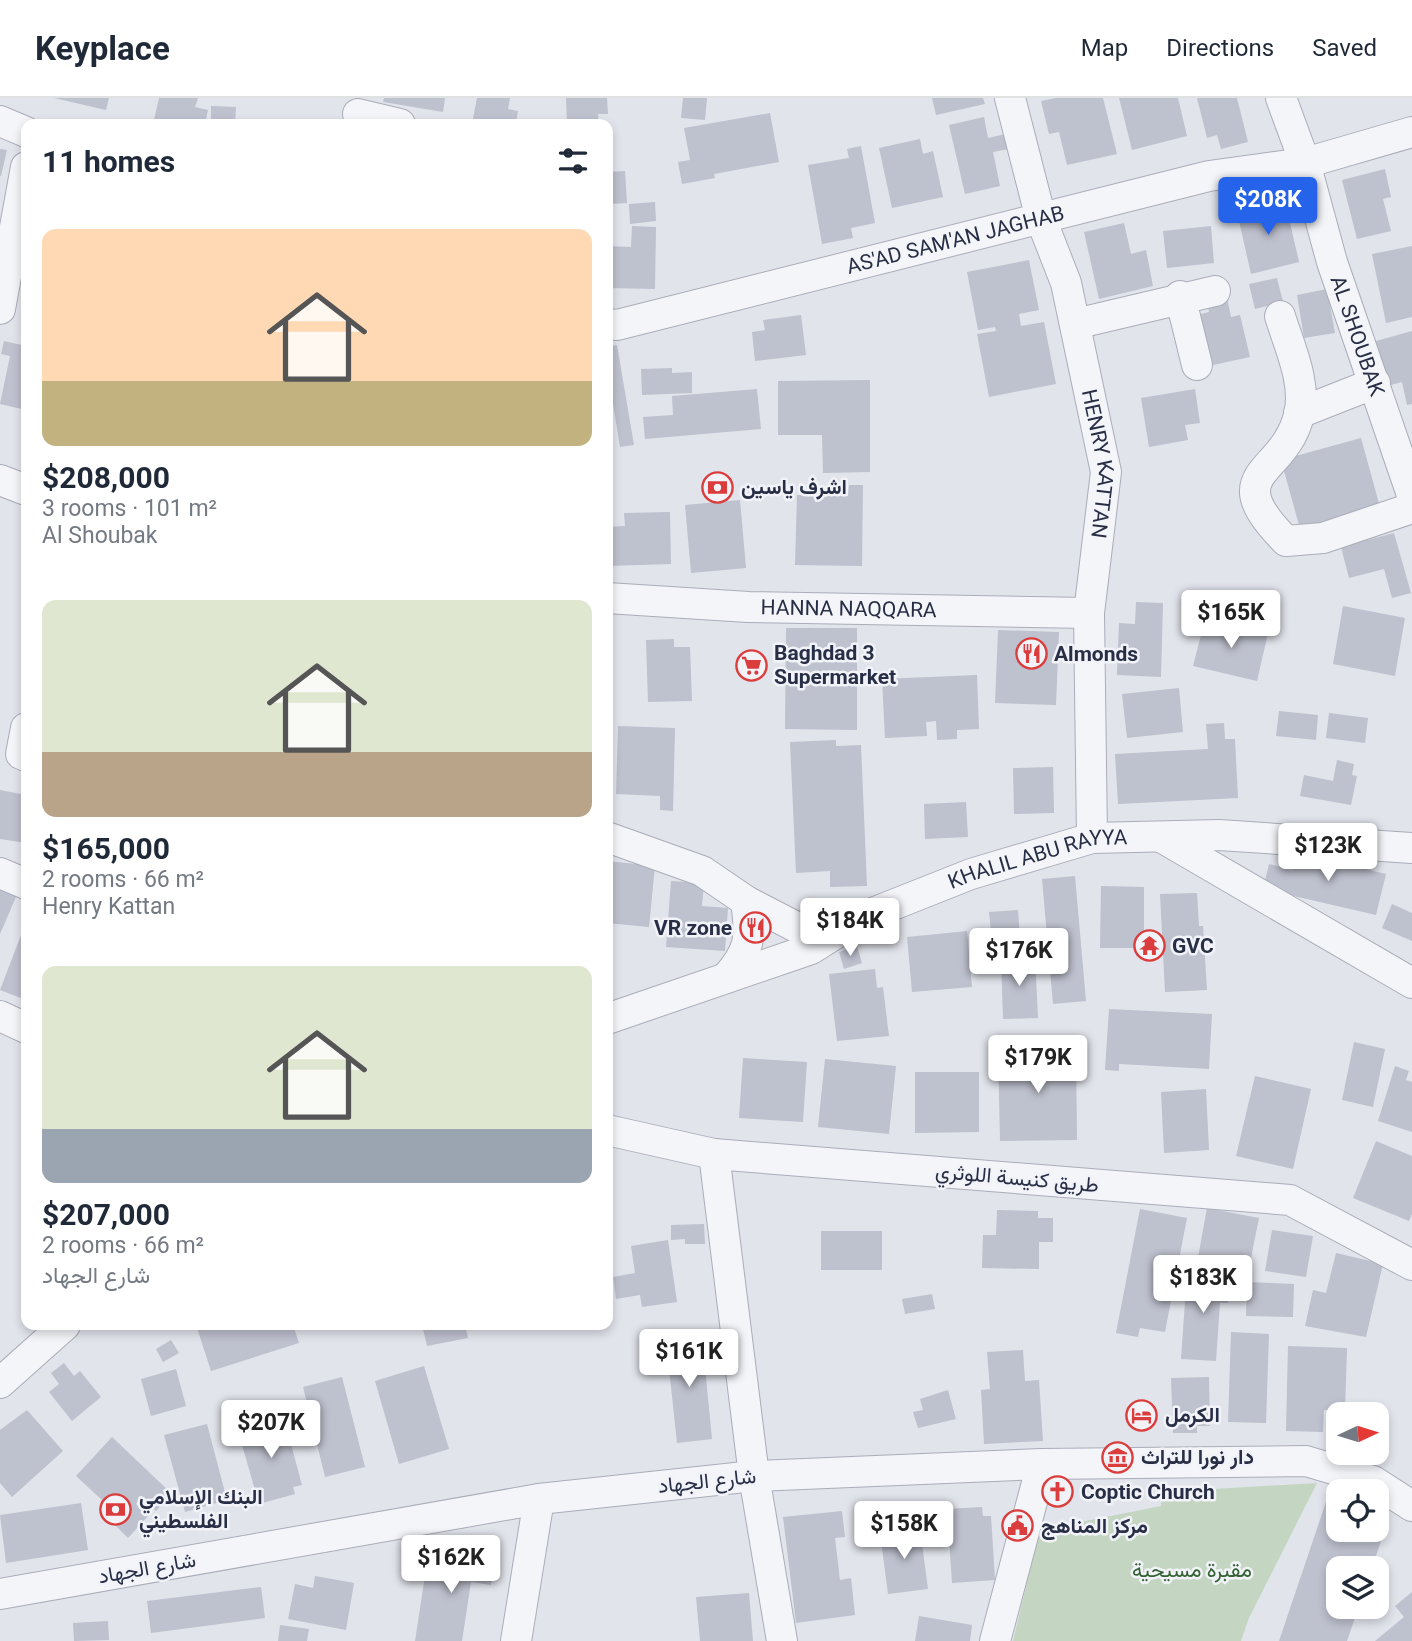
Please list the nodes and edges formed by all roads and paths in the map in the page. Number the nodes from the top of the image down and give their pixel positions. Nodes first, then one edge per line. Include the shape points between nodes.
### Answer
1 (5, 98) edge
2 (1010, 98) edge
3 (1281, 98) edge
4 (358, 112) edge
5 (382, 119) edge
6 (0, 121) edge
7 (21, 130) edge
8 (1412, 132) edge
9 (1305, 163) junction
10 (21, 194) edge
11 (1041, 219) junction
12 (1215, 290) dead end
13 (1180, 296) junction
14 (0, 309) edge
15 (1280, 316) dead end
16 (1074, 324) junction
17 (613, 325) edge
18 (1197, 365) dead end
19 (1375, 383) junction
20 (1299, 413) junction
21 (0, 480) edge
22 (21, 488) edge
23 (1412, 495) edge
24 (1412, 508) edge
25 (613, 598) edge
26 (1089, 613) junction
27 (1160, 837) junction
28 (1092, 838) junction
29 (613, 840) edge
30 (1412, 848) edge
31 (0, 873) edge
32 (21, 882) edge
33 (746, 901) junction
34 (851, 923) junction
35 (726, 978) junction
36 (1412, 983) edge
37 (0, 1016) edge
38 (613, 1017) edge
39 (21, 1026) edge
40 (613, 1131) edge
41 (714, 1154) junction
42 (1412, 1265) edge
43 (59, 1330) edge
44 (0, 1383) edge
45 (1042, 1464) junction
46 (754, 1476) junction
47 (539, 1499) junction
48 (1412, 1506) edge
49 (0, 1594) edge
50 (516, 1641) edge
51 (782, 1641) edge
52 (995, 1641) edge

1 - 6 street
2 - 11 street, HENRY KATTAN
3 - 9 street, AL SHOUBAK
4 - 5 street
6 - 7 street
8 - 9 street, AS'AD SAM'AN JAGHAB
9 - 11 street, AS'AD SAM'AN JAGHAB via 1209,176
9 - 19 street, AL SHOUBAK via 1332,262
10 - 14 street
11 - 16 street, HENRY KATTAN via 1066,283
11 - 17 street, AS'AD SAM'AN JAGHAB
12 - 13 street
13 - 16 street
13 - 18 street
15 - 20 street via 1297,373
16 - 26 street, HENRY KATTAN via 1106,472
19 - 20 street
19 - 23 street, AL SHOUBAK
20 - 24 street via 1293,432 1256,479 1254,498 1265,519 1286,541 1323,538
21 - 22 street
25 - 26 street, HANNA NAQQARA via 748,607
26 - 28 street, HENRY KATTAN
27 - 28 street, KHALIL ABU RAYYA
27 - 30 street, KHALIL ABU RAYYA via 1219,835
27 - 36 street
28 - 34 street, KHALIL ABU RAYYA via 971,874
29 - 33 street via 702,871
31 - 32 street
33 - 34 street via 800,929
33 - 35 street via 751,934 743,959
34 - 35 street, KHALIL ABU RAYYA via 811,949
35 - 38 street, KHALIL ABU RAYYA
37 - 39 street
40 - 41 street, طريق كنيسة اللوثري
41 - 42 street, طريق كنيسة اللوثري via 1290,1200
41 - 46 street
43 - 44 street
45 - 46 street, شارع الجهاد
45 - 48 street, شارع الجهاد via 1306,1461 1373,1481
45 - 52 street
46 - 47 street, شارع الجهاد
46 - 51 street
47 - 49 street, شارع الجهاد
47 - 50 street

